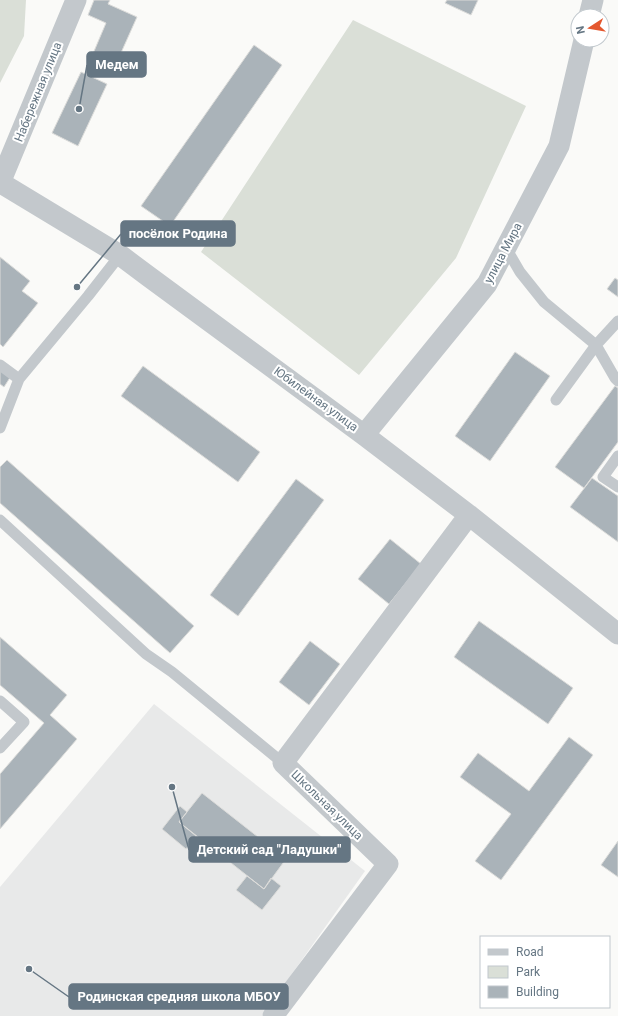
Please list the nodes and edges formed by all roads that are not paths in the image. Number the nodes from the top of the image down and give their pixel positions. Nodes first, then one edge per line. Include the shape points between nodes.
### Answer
1 (76, 0) edge
2 (582, 48) edge
3 (0, 183) edge
4 (506, 248) junction
5 (120, 255) junction
6 (618, 321) edge
7 (596, 344) junction
8 (0, 365) edge
9 (20, 379) junction
10 (618, 381) edge
11 (556, 400) dead end
12 (0, 428) edge
13 (364, 435) junction
14 (618, 456) edge
15 (618, 487) edge
16 (469, 515) junction
17 (0, 520) edge
18 (618, 634) edge
19 (0, 701) edge
20 (0, 748) edge
21 (283, 763) junction
22 (273, 1016) edge

1 - 3 street, Набережная улица
2 - 4 street, улица Мира via 559,146
3 - 5 street, Юбилейная улица
4 - 7 lane via 520,272 544,302
4 - 13 street, улица Мира via 487,284
5 - 9 lane
5 - 13 street, Юбилейная улица
6 - 7 lane
7 - 10 lane
7 - 11 lane
8 - 9 lane
9 - 12 lane
13 - 16 street, Юбилейная улица
14 - 15 lane via 604,477
16 - 18 street, Юбилейная улица
16 - 21 street, Школьная улица
17 - 21 lane via 146,654 172,672
19 - 20 lane via 24,722
21 - 22 street, Школьная улица via 388,864

